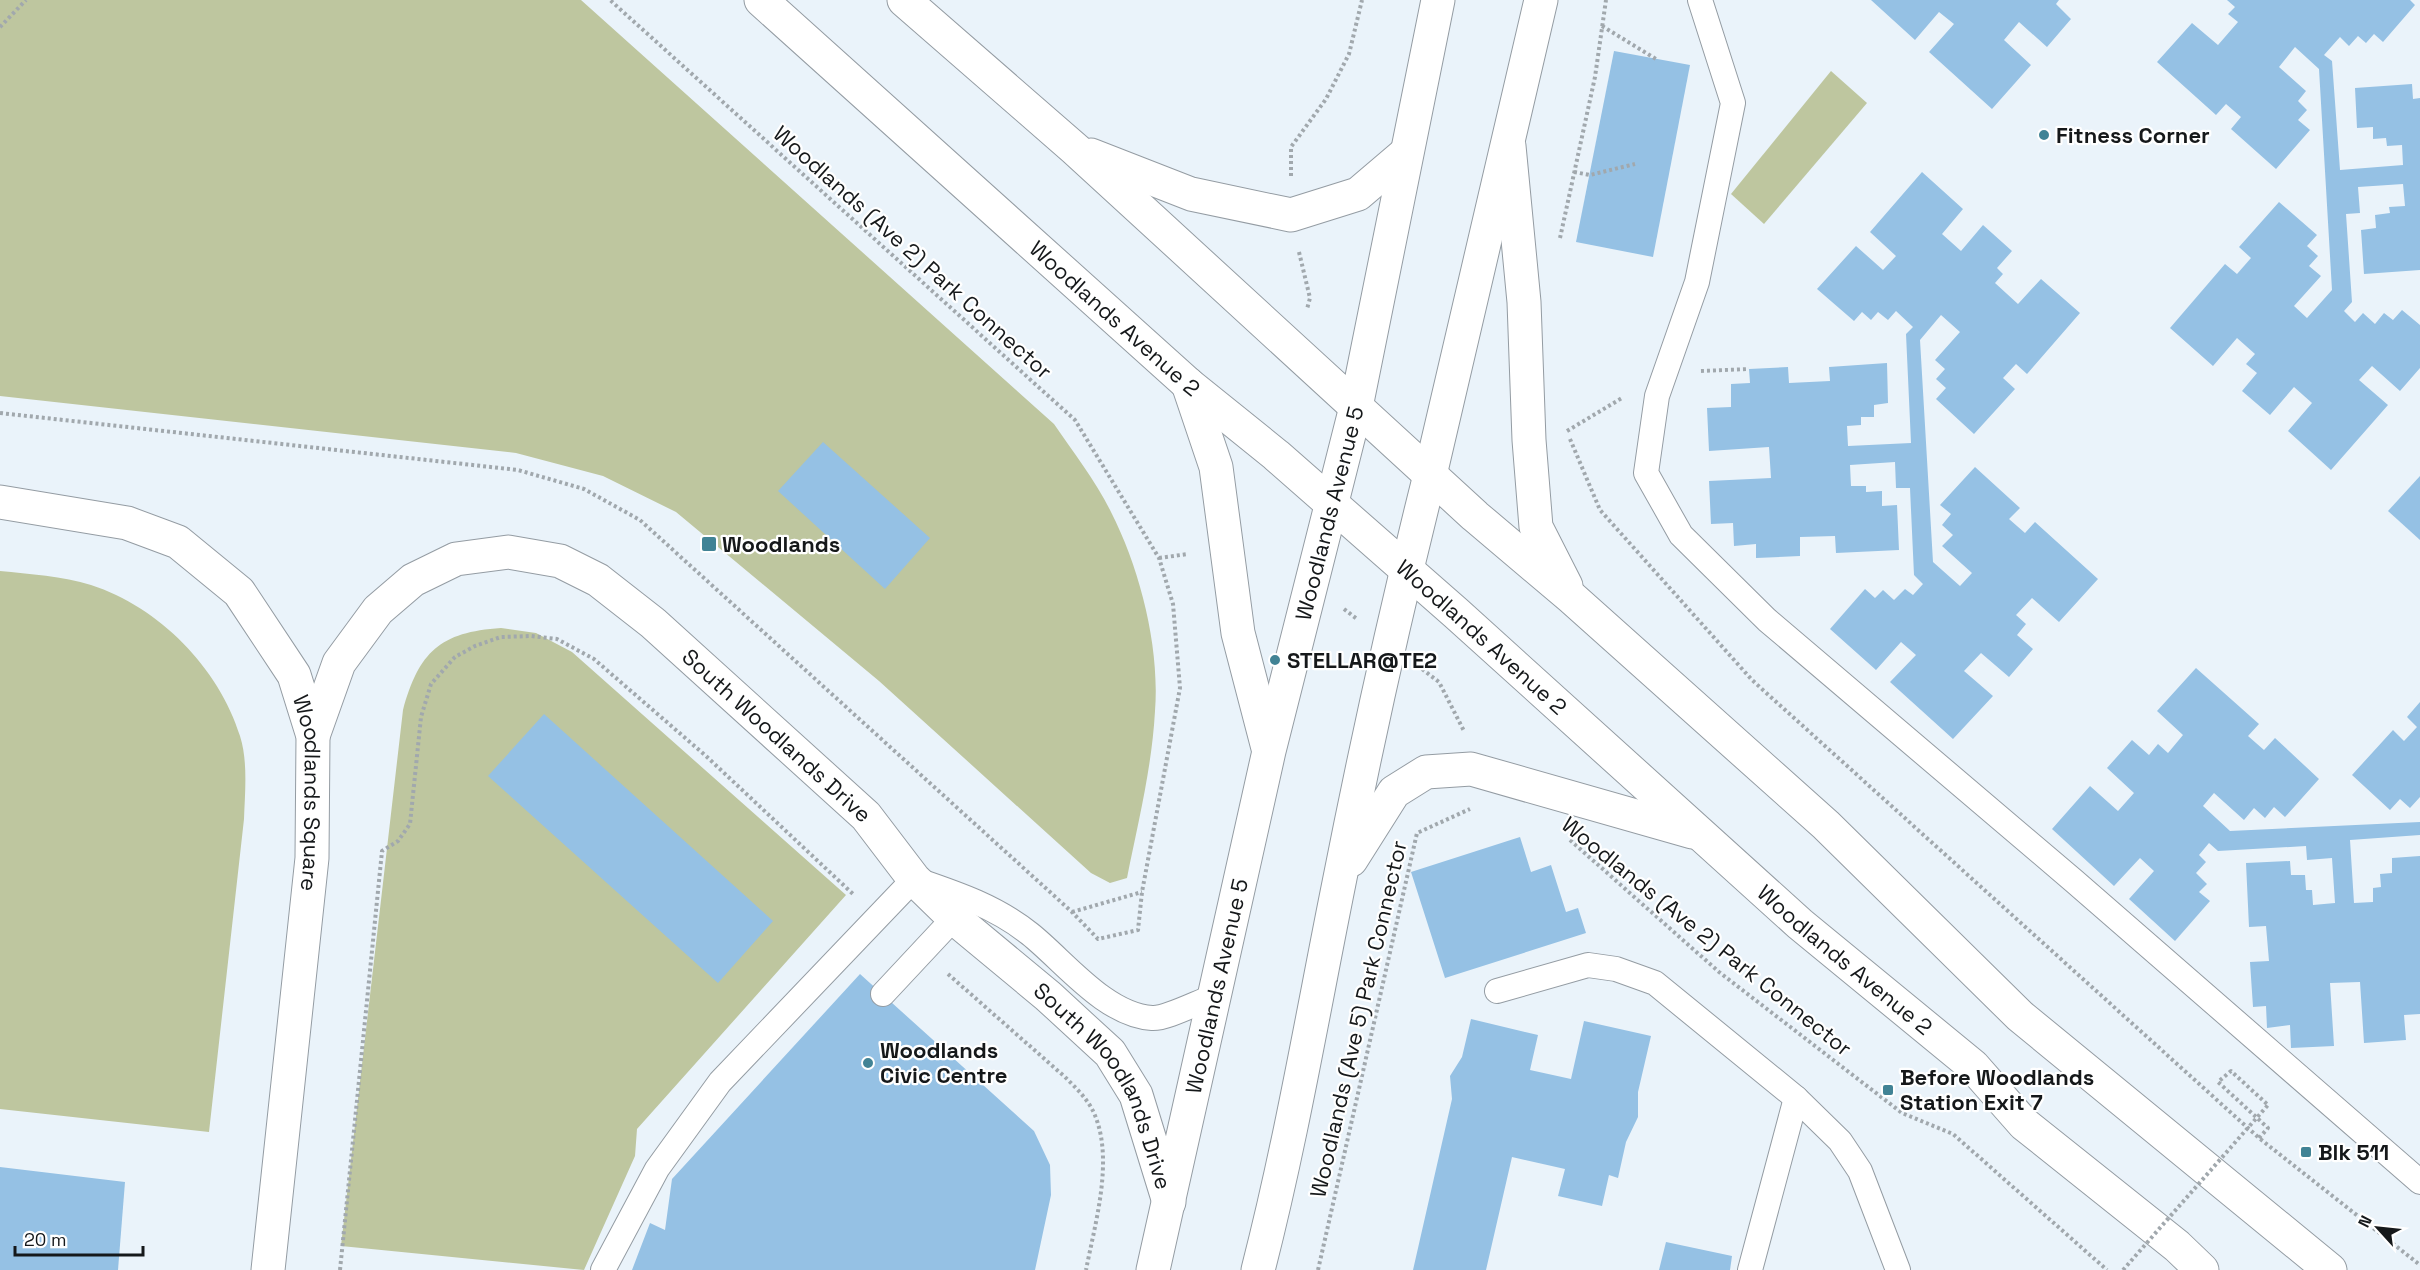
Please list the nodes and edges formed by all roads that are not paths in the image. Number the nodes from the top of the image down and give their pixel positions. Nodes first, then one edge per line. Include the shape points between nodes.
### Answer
1 (761, 0) edge
2 (904, 0) edge
3 (1438, 0) edge
4 (1541, 0) edge
5 (1700, 0) edge
6 (1509, 146) junction
7 (1075, 149) junction
8 (1405, 154) junction
9 (1188, 384) junction
10 (1356, 407) junction
11 (1430, 475) junction
12 (0, 502) edge
13 (1333, 505) junction
14 (1406, 570) junction
15 (1572, 598) junction
16 (313, 736) junction
17 (1269, 751) junction
18 (1696, 833) junction
19 (914, 879) junction
20 (1340, 879) junction
21 (954, 918) junction
22 (1497, 991) dead end
23 (883, 994) dead end
24 (1213, 997) junction
25 (1796, 1098) junction
26 (2420, 1182) edge
27 (1169, 1202) junction
28 (268, 1270) edge
29 (603, 1270) edge
30 (1153, 1270) edge
31 (1258, 1270) edge
32 (1750, 1270) edge
33 (1898, 1270) edge
34 (2202, 1270) edge
35 (2330, 1270) edge

1 - 9 main road, Woodlands Avenue 2
2 - 7 main road
3 - 8 main road, Woodlands Avenue 5
4 - 6 main road
5 - 26 lane via 1733,102 1697,282 1657,396 1646,473 1681,535 1767,620
6 - 11 main road
6 - 15 main road via 1524,302 1536,526
7 - 8 main road via 1191,194 1291,215 1358,194
7 - 10 main road
8 - 10 main road, Woodlands Avenue 5
9 - 13 main road, Woodlands Avenue 2
9 - 17 main road via 1216,467 1238,633
10 - 11 main road
10 - 13 main road, Woodlands Avenue 5
11 - 14 main road
11 - 15 main road
12 - 16 main road, Woodlands Square via 127,523 178,542 239,592 294,675
13 - 14 main road, Woodlands Avenue 2
13 - 17 main road, Woodlands Avenue 5
14 - 18 main road, Woodlands Avenue 2
14 - 20 main road
15 - 35 main road via 1826,825 2020,1016
16 - 19 main road, South Woodlands Drive via 339,663 378,610 412,580 456,559 508,552 560,561 598,580 653,623 866,816
16 - 28 main road, Woodlands Square via 312,858
17 - 24 main road, Woodlands Avenue 5
18 - 20 main road via 1471,769 1426,772 1394,792
18 - 34 main road, Woodlands Avenue 2 via 1973,1066 2024,1124
19 - 21 main road, South Woodlands Drive
19 - 24 lane via 980,902 1029,933 1121,1010 1154,1018
19 - 29 lane via 720,1082 657,1169
20 - 31 main road
21 - 23 lane
21 - 27 main road, South Woodlands Drive via 1110,1053 1136,1095
22 - 25 lane via 1588,964 1655,983
24 - 27 main road, Woodlands Avenue 5
25 - 32 lane
25 - 33 lane via 1840,1141 1860,1171
27 - 30 main road, Woodlands Avenue 5

